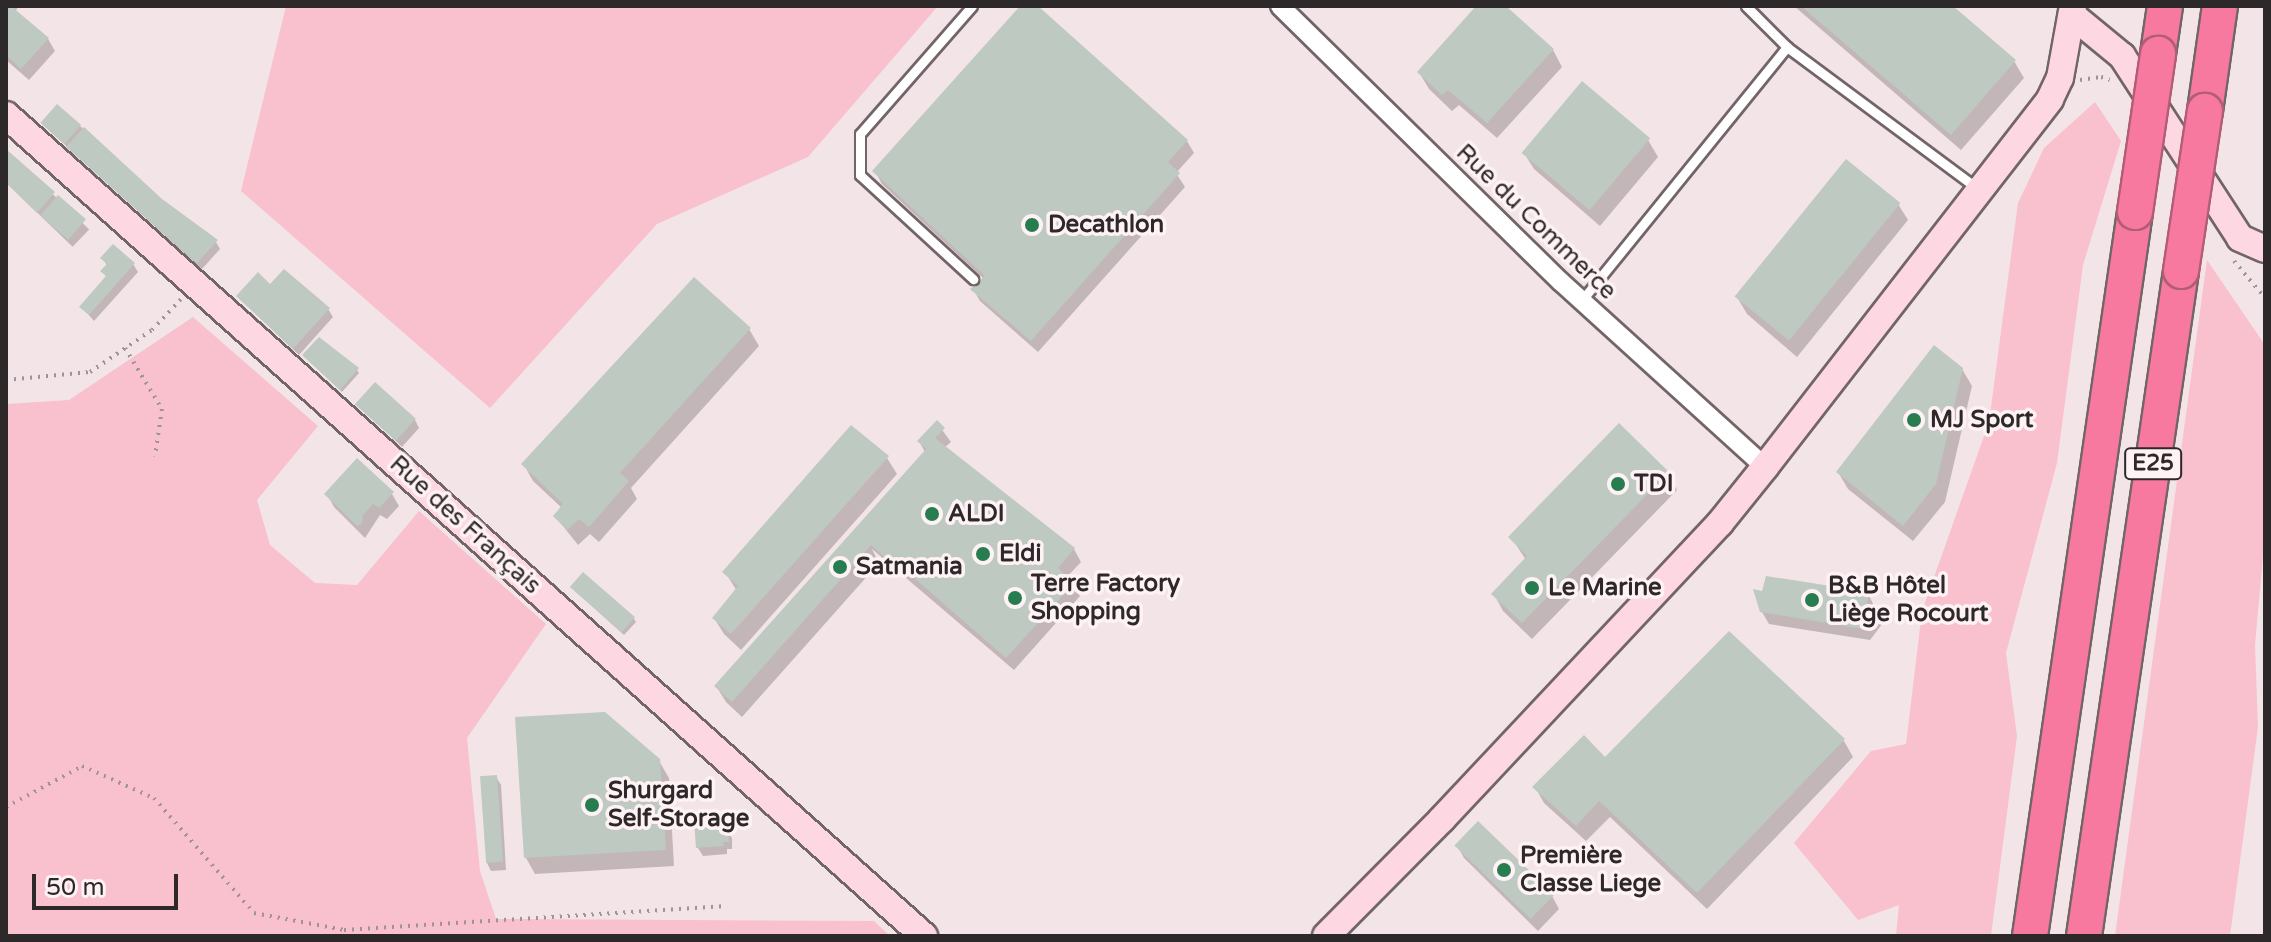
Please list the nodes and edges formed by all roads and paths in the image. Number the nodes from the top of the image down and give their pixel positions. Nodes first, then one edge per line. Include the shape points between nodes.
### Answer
1 (972, 6) edge
2 (1280, 6) edge
3 (1746, 6) edge
4 (2165, 6) edge
5 (2220, 6) edge
6 (2072, 10) edge
7 (1787, 47) junction
8 (6, 115) edge
9 (1981, 191) junction
10 (2265, 249) edge
11 (2233, 260) dead end
12 (973, 279) dead end
13 (2265, 298) edge
14 (1582, 300) junction
15 (172, 309) dead end
16 (125, 348) junction
17 (6, 380) edge
18 (155, 456) dead end
19 (1765, 467) junction
20 (6, 807) edge
21 (722, 906) dead end
22 (924, 936) edge
23 (1326, 936) edge
24 (2030, 936) edge
25 (2084, 936) edge

1 - 12 lane via 860,134 860,175
2 - 14 street, Rue du Commerce
3 - 7 lane
4 - 24 highway, E25, bridge
5 - 25 highway, E25, bridge
6 - 9 street via 2060,78 2050,99
6 - 10 street via 2122,56 2240,238
7 - 9 lane
7 - 14 lane
8 - 22 street, Rue des Français
9 - 19 street
11 - 13 path
14 - 19 street, Rue du Commerce
15 - 16 path
16 - 17 path via 90,372
16 - 18 path via 162,409
19 - 23 street via 1720,523
20 - 21 path via 82,766 154,798 254,913 344,930

